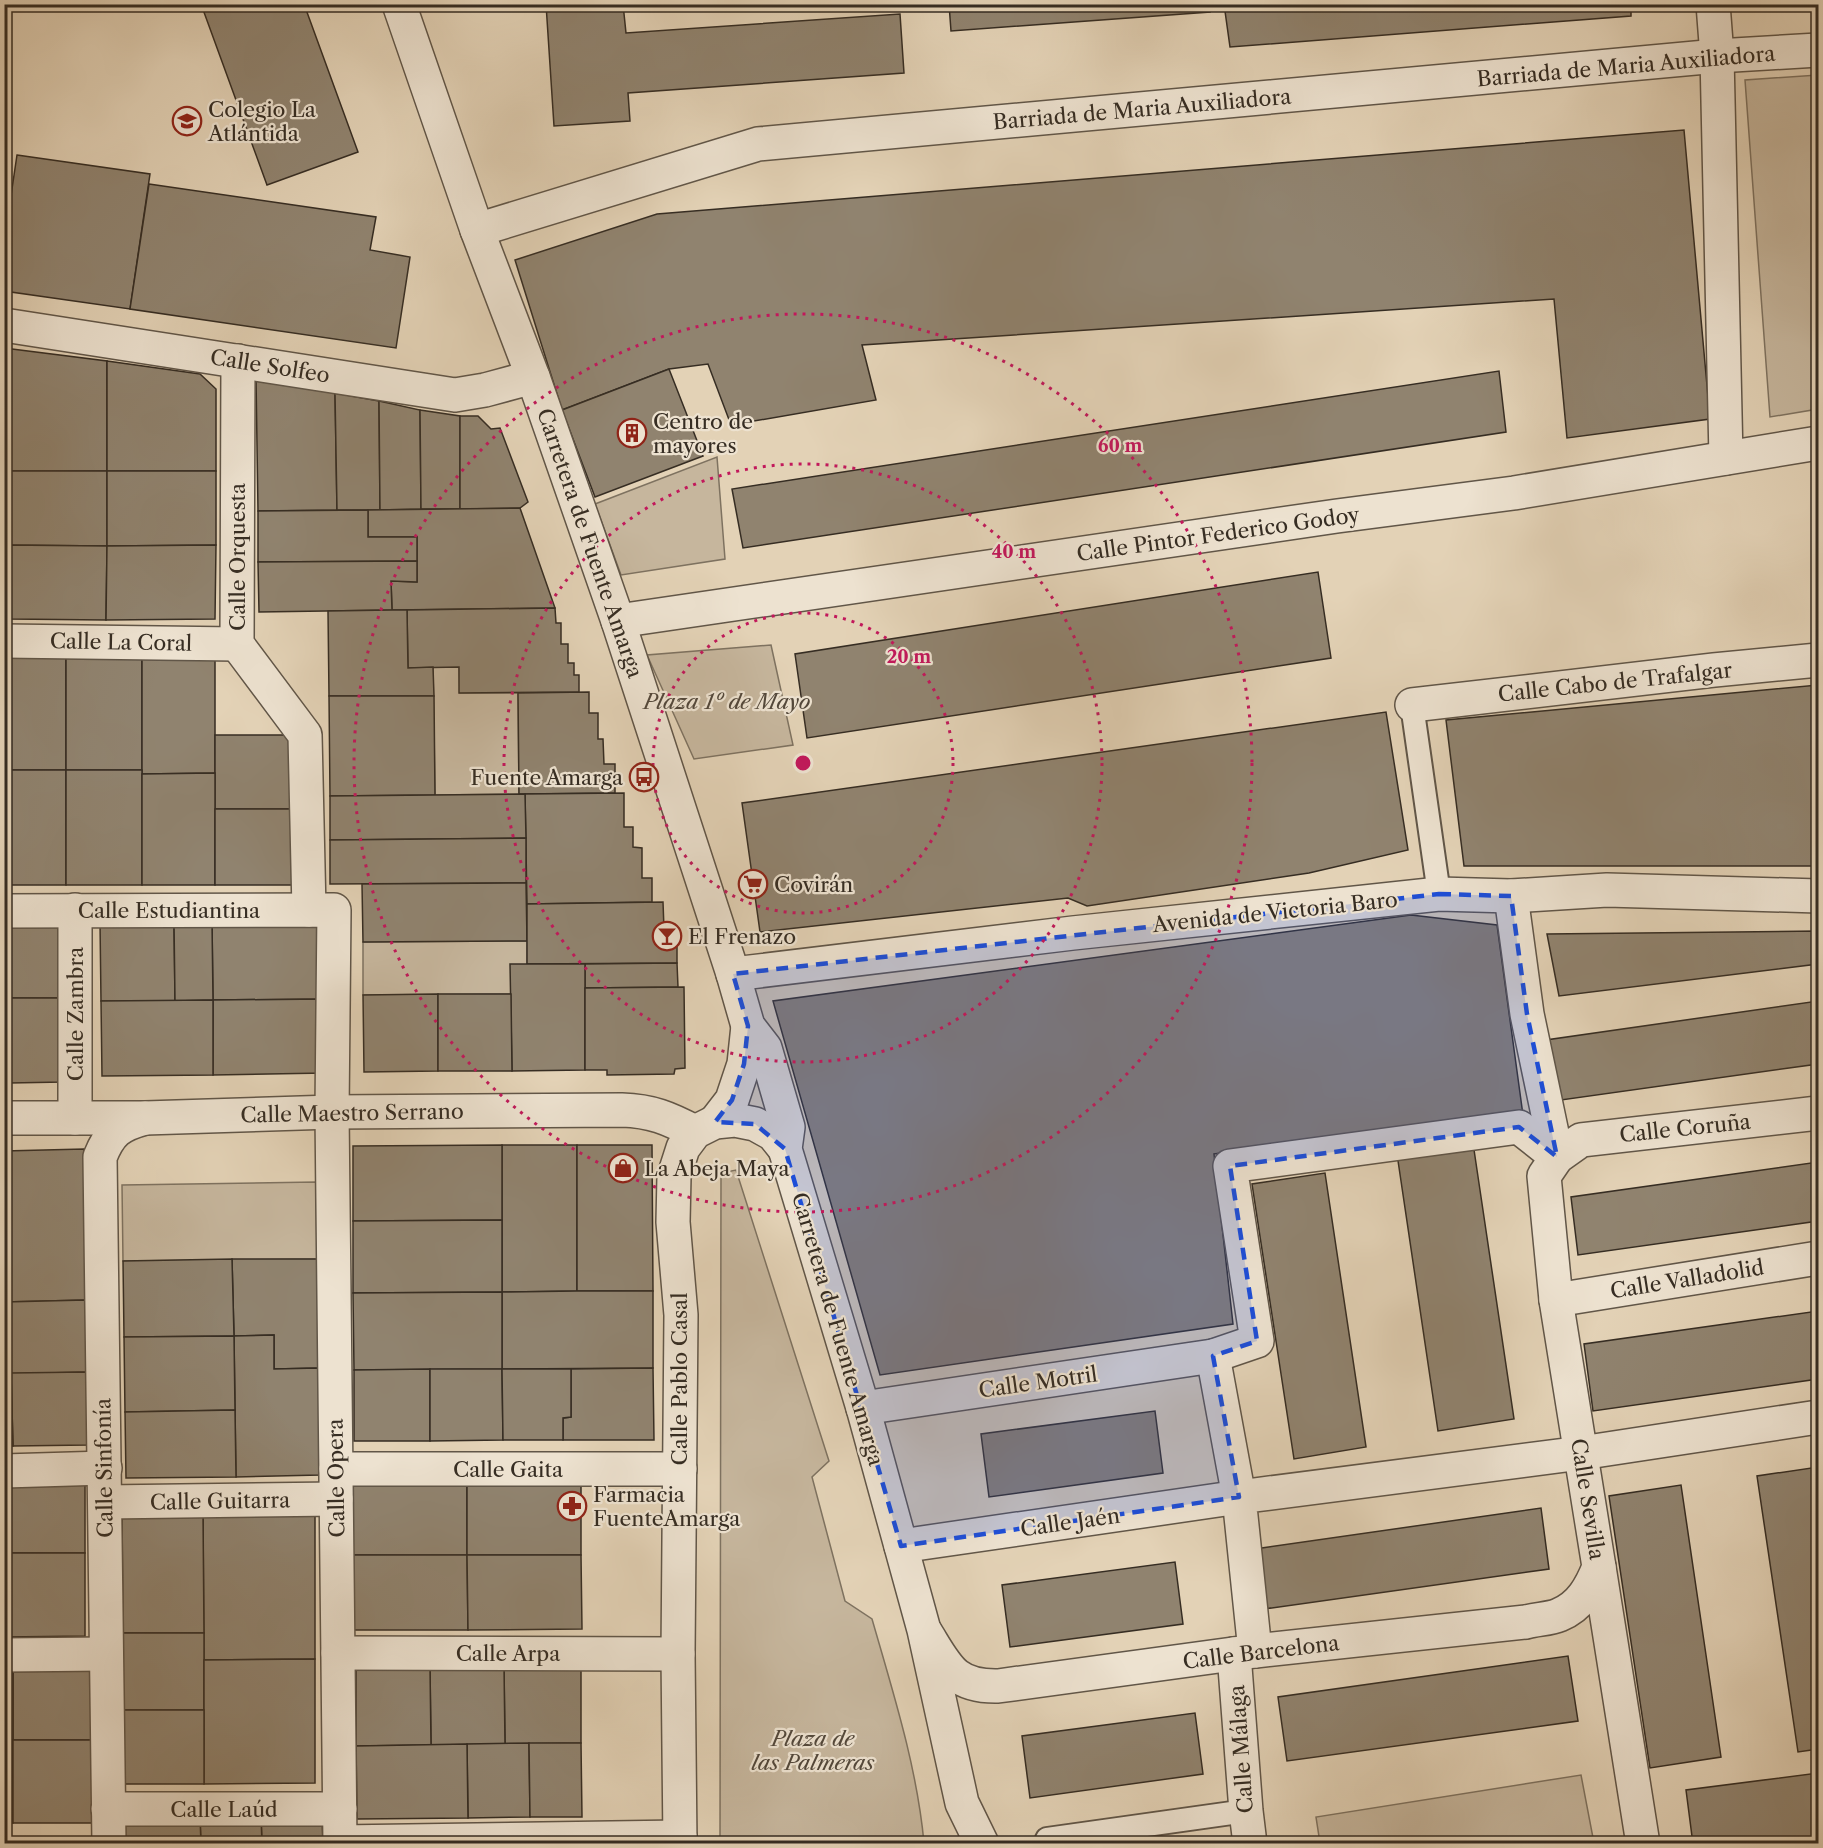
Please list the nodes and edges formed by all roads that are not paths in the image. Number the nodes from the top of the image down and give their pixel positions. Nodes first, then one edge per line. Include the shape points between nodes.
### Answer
1 (399, 4) edge
2 (1713, 4) edge
3 (1818, 50) edge
4 (1717, 57) junction
5 (477, 230) junction
6 (4, 325) edge
7 (238, 361) junction
8 (533, 377) junction
9 (1818, 443) edge
10 (1726, 458) junction
11 (618, 621) junction
12 (4, 641) edge
13 (237, 644) junction
14 (1818, 660) edge
15 (1413, 705) joint
16 (1439, 894) junction
17 (1818, 896) edge
18 (1511, 897) junction
19 (75, 910) junction
20 (322, 910) junction
21 (4, 911) edge
22 (733, 974) junction
23 (748, 1026) junction
24 (332, 1112) junction
25 (1818, 1113) edge
26 (4, 1118) edge
27 (75, 1118) junction
28 (145, 1118) junction
29 (705, 1127) junction
30 (785, 1149) junction
31 (1557, 1157) junction
32 (1818, 1258) edge
33 (1556, 1300) junction
34 (1214, 1356) junction
35 (863, 1408) junction
36 (1818, 1417) edge
37 (1581, 1453) junction
38 (105, 1468) junction
39 (680, 1469) junction
40 (4, 1471) edge
41 (336, 1484) junction
42 (1239, 1497) junction
43 (105, 1502) junction
44 (901, 1546) junction
45 (1599, 1567) junction
46 (924, 1630) junction
47 (338, 1653) junction
48 (1244, 1653) junction
49 (106, 1654) junction
50 (678, 1654) junction
51 (4, 1655) edge
52 (962, 1803) junction
53 (108, 1809) junction
54 (340, 1809) junction
55 (1245, 1811) junction
56 (1047, 1839) dead end
57 (680, 1840) edge
58 (340, 1843) edge
59 (109, 1844) edge
60 (960, 1844) edge
61 (982, 1844) edge
62 (1250, 1844) edge
63 (1643, 1844) edge

1 - 5 street, Carretera de Fuente Amarga
2 - 4 street
3 - 4 street, Barriada de Maria Auxiliadora
4 - 5 street, Barriada de Maria Auxiliadora via 758,144
4 - 10 street
5 - 8 street, Carretera de Fuente Amarga
6 - 7 street, Calle Solfeo
7 - 8 street, Calle Solfeo via 455,395
7 - 13 street, Calle Orquesta
8 - 11 street, Carretera de Fuente Amarga
9 - 10 street, Calle Pintor Federico Godoy
10 - 11 street, Calle Pintor Federico Godoy via 1514,493
11 - 22 street, Carretera de Fuente Amarga
12 - 13 street, Calle La Coral
13 - 20 street, Calle Orquesta via 305,735
14 - 15 street, Calle Cabo de Trafalgar
15 - 16 lane
16 - 18 street, Avenida de Victoria Baro
16 - 22 street, Avenida de Victoria Baro
17 - 18 street, Avenida de Victoria Baro via 1608,890
18 - 31 street via 1527,1014
19 - 20 street, Calle Estudiantina
19 - 21 street, Calle Estudiantina
19 - 27 street, Calle Zambra
20 - 24 street, Calle Orquesta
22 - 23 street, Carretera de Fuente Amarga
23 - 29 street, Calle Pablo Casal via 744,1064 732,1100
23 - 30 street, Carretera de Fuente Amarga via 765,1048 788,1127
24 - 28 street, Calle Maestro Serrano
24 - 29 street, Calle Maestro Serrano via 622,1110 645,1111
24 - 41 street, Calle Opera
25 - 31 street, Calle Coruña via 1581,1140
26 - 27 street, Calle Maestro Serrano
27 - 28 street, Calle Maestro Serrano
28 - 38 street, Calle Sinfonía via 116,1130 100,1157
29 - 30 street via 735,1120 755,1124 773,1134
29 - 39 street, Calle Pablo Casal via 683,1148 674,1176 673,1221 681,1315
30 - 35 street, Carretera de Fuente Amarga
31 - 33 street, Calle Sevilla via 1544,1176
31 - 34 street, Calle Motril via 1520,1127 1230,1166 1257,1341
32 - 33 street, Calle Valladolid
33 - 37 street, Calle Sevilla
34 - 35 street, Calle Motril
34 - 42 street, Calle Málaga
35 - 44 street, Carretera de Fuente Amarga
36 - 37 street, Calle Jaén
37 - 42 street, Calle Jaén
37 - 45 street, Calle Sevilla
38 - 40 street
38 - 43 street, Calle Sinfonía
39 - 41 street, Calle Gaita
39 - 50 street, Calle Pablo Casal
41 - 43 street, Calle Guitarra
41 - 47 street, Calle Opera
42 - 44 street, Calle Jaén
42 - 48 street, Calle Málaga
43 - 49 street, Calle Sinfonía
44 - 46 street, Carretera de Fuente Amarga
45 - 48 street, Calle Barcelona via 1589,1590 1560,1615
45 - 63 street, Calle Sevilla
46 - 48 street, Calle Barcelona via 948,1670 980,1686
46 - 52 street, Carretera de Fuente Amarga
47 - 50 street, Calle Arpa
47 - 54 street, Calle Opera
48 - 55 street, Calle Málaga
49 - 51 street
49 - 53 street, Calle Sinfonía
50 - 57 street, Calle Pablo Casal
52 - 60 street
52 - 61 street, Carretera de Fuente Amarga
53 - 54 street, Calle Laúd
53 - 59 street, Calle Sinfonía
54 - 58 street, Calle Opera
55 - 56 lane
55 - 62 street, Calle Málaga
57 - 58 street

